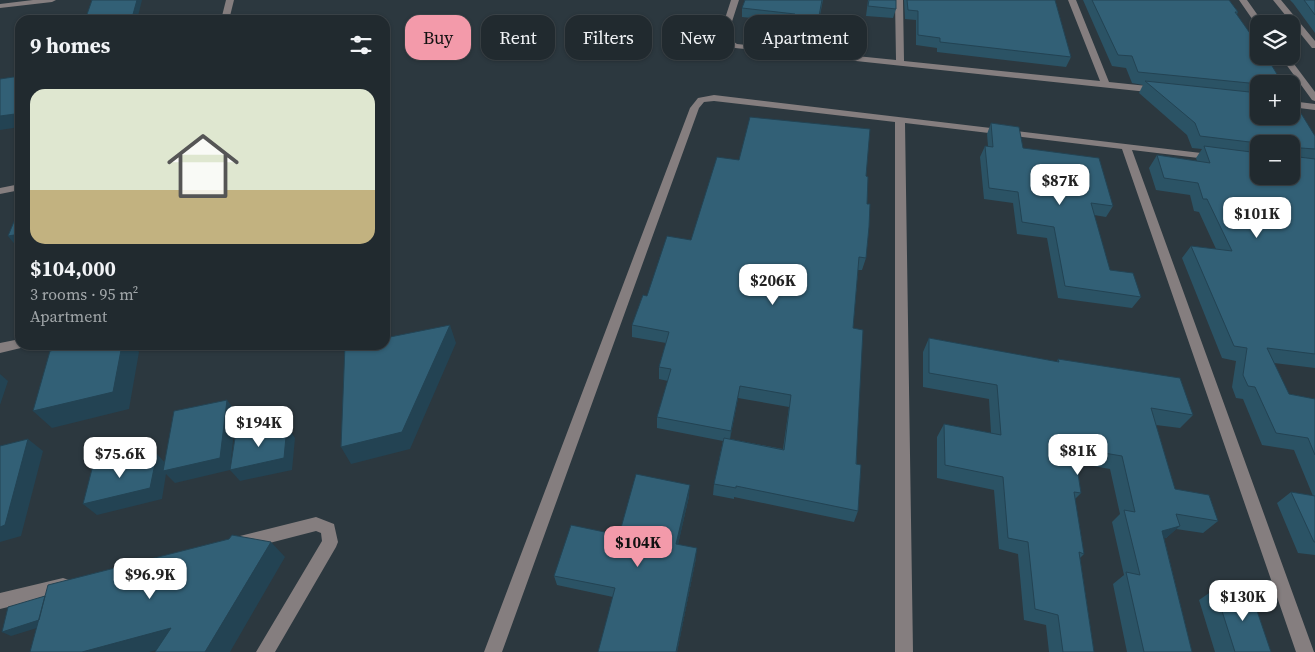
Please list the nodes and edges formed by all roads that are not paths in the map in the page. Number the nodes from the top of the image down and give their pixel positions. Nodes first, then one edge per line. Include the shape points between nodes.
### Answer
1 (52, 0) edge
2 (230, 0) edge
3 (735, 0) edge
4 (899, 0) edge
5 (1072, 0) edge
6 (1243, 0) edge
7 (1277, 0) edge
8 (0, 6) edge
9 (226, 15) edge
10 (1254, 15) edge
11 (1315, 46) edge
12 (900, 63) junction
13 (1291, 65) edge
14 (1106, 84) junction
15 (1163, 91) edge
16 (1315, 98) edge
17 (1300, 105) edge
18 (1315, 107) edge
19 (900, 119) junction
20 (1126, 147) junction
21 (1221, 157) edge
22 (15, 188) edge
23 (0, 190) edge
24 (15, 345) edge
25 (0, 348) edge
26 (220, 547) edge
27 (77, 582) edge
28 (0, 601) edge
29 (265, 652) edge
30 (493, 652) edge
31 (904, 652) edge
32 (1305, 652) edge

1 - 8 street
2 - 9 street
3 - 12 street via 723,37 736,46
4 - 12 street
5 - 14 street
6 - 10 street
7 - 11 street
12 - 14 street
13 - 16 street
14 - 15 street
17 - 18 street
19 - 20 street
19 - 30 street via 714,98 701,100 695,108
19 - 31 street
20 - 21 street
20 - 32 street
22 - 23 street
24 - 25 street
26 - 29 street via 316,524 328,529 330,542
27 - 28 street

